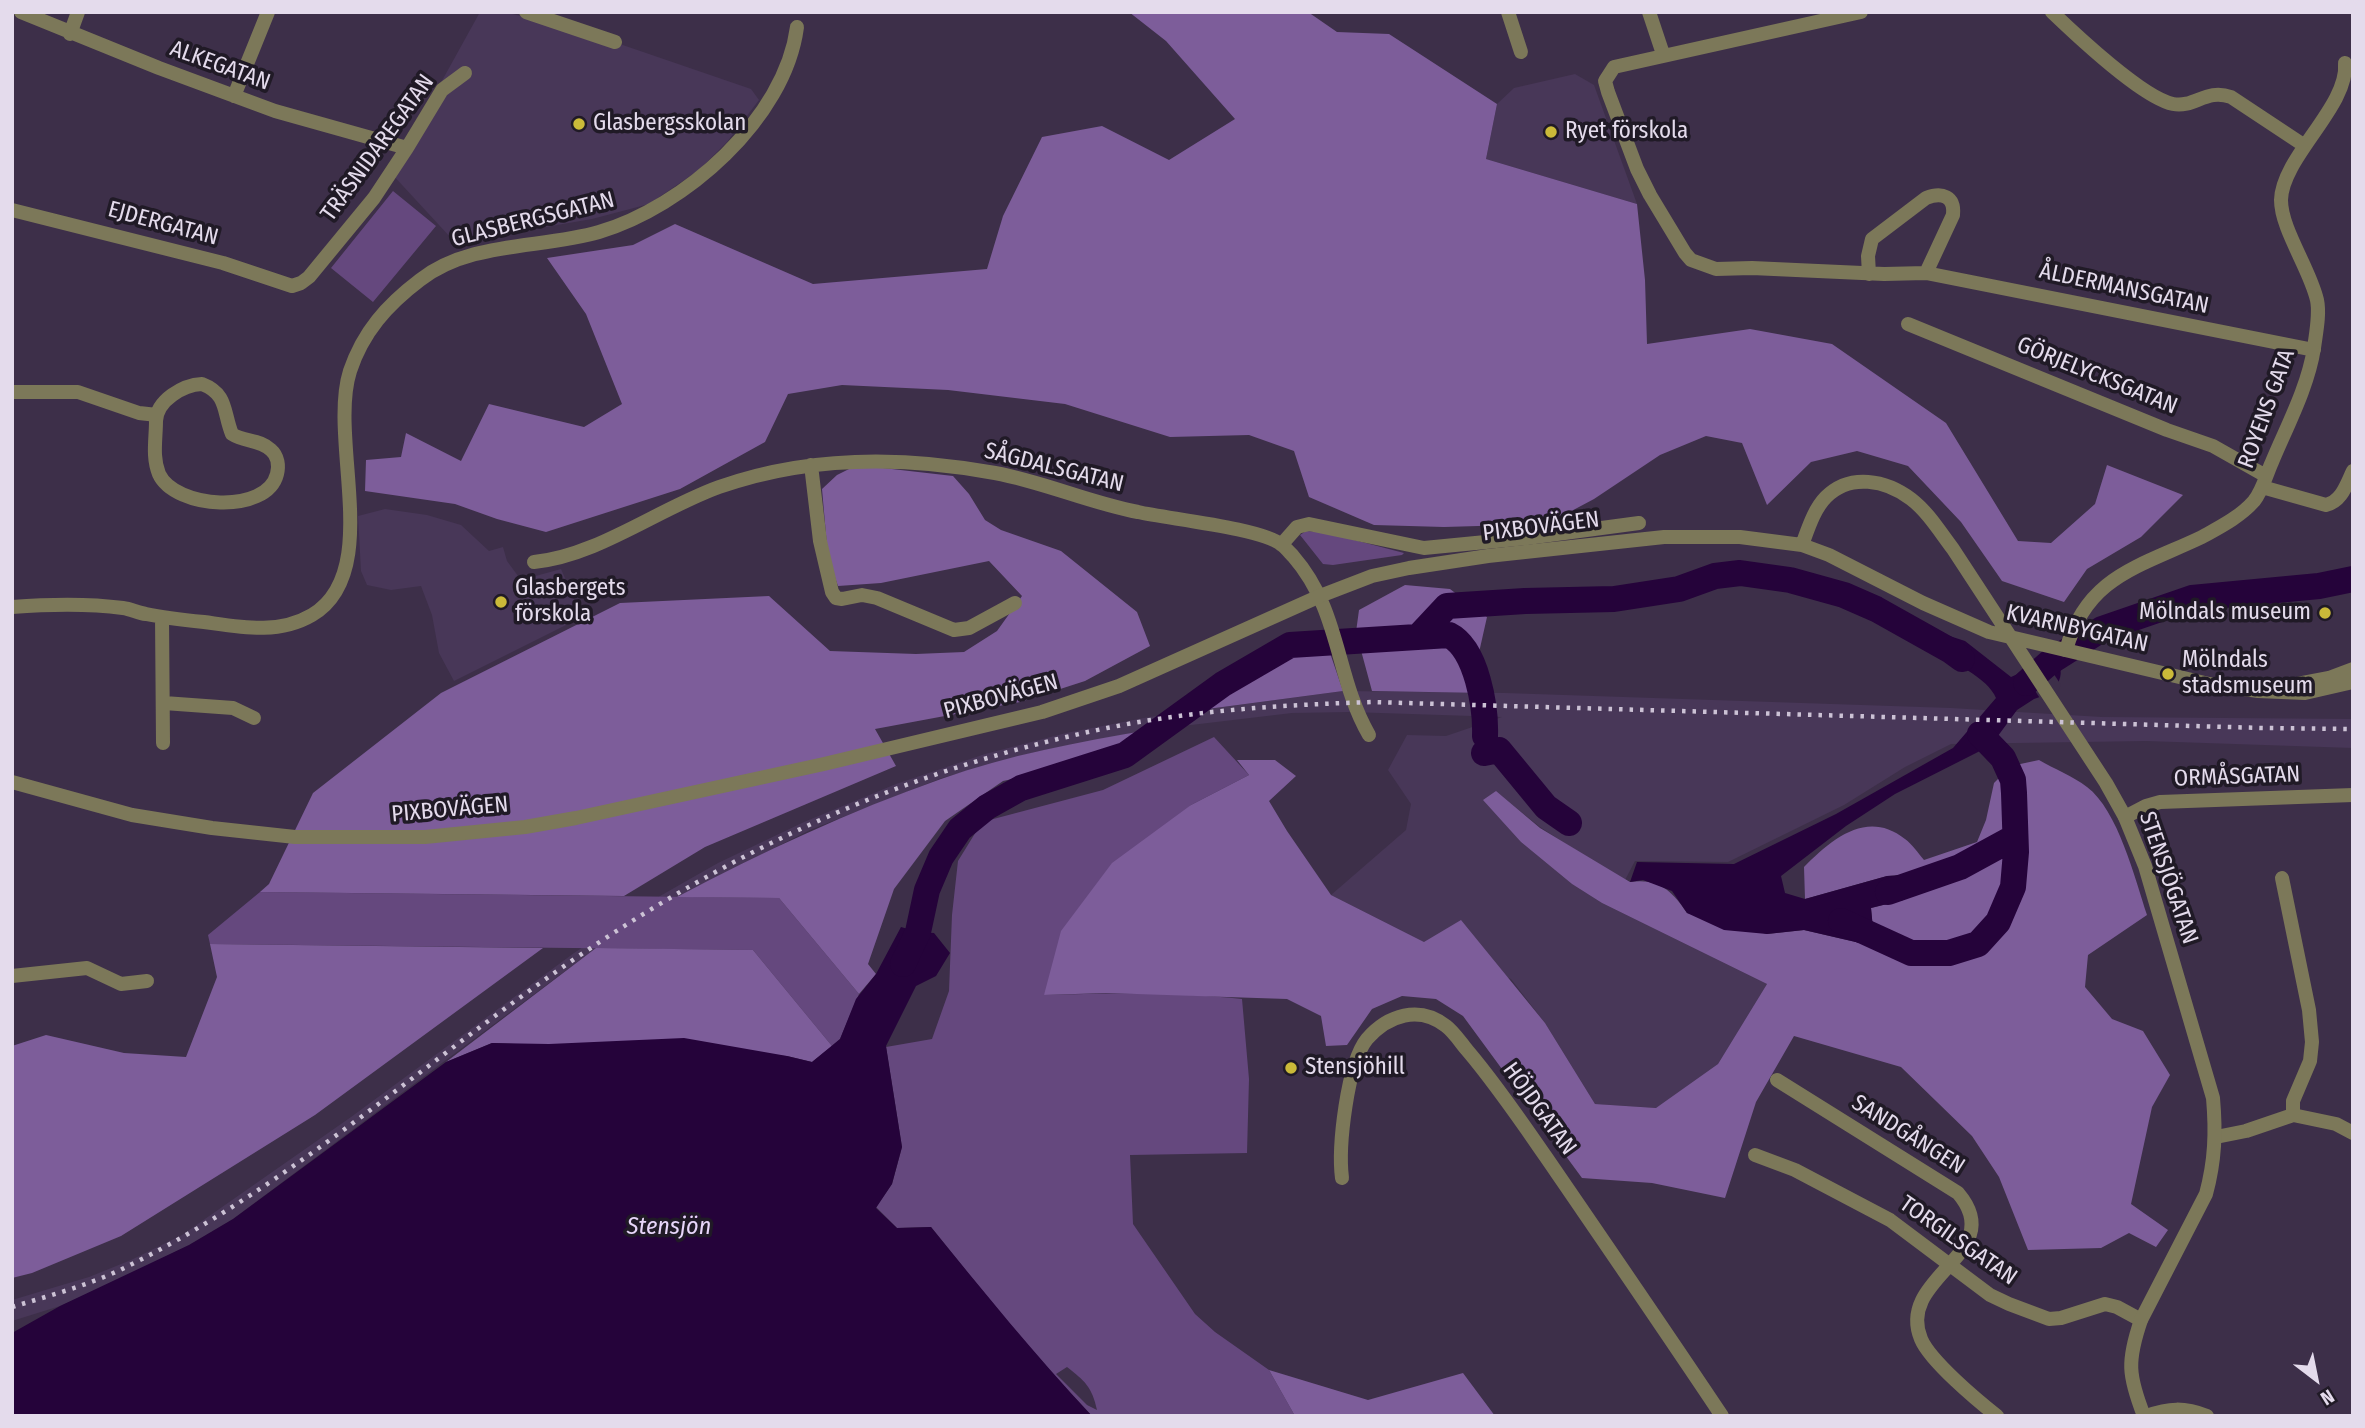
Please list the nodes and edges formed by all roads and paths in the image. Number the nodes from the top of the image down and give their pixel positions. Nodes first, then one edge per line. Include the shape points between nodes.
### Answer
1 (21, 12) edge
2 (78, 12) edge
3 (268, 12) edge
4 (526, 12) edge
5 (1508, 12) edge
6 (1649, 12) edge
7 (1861, 12) edge
8 (2052, 12) edge
9 (797, 27) dead end
10 (70, 34) junction
11 (615, 42) dead end
12 (1521, 52) dead end
13 (1663, 54) junction
14 (2345, 63) dead end
15 (466, 73) dead end
16 (234, 96) junction
17 (2305, 146) junction
18 (408, 148) junction
19 (12, 210) edge
20 (1926, 273) junction
21 (1869, 274) junction
22 (301, 284) joint
23 (1908, 324) dead end
24 (2314, 350) junction
25 (12, 392) edge
26 (156, 415) junction
27 (811, 465) junction
28 (2353, 471) edge
29 (2264, 482) junction
30 (1639, 523) dead end
31 (1282, 544) junction
32 (1802, 545) junction
33 (534, 562) dead end
34 (1320, 596) junction
35 (1015, 603) dead end
36 (12, 607) edge
37 (162, 617) junction
38 (1969, 625) joint
39 (2061, 649) junction
40 (2353, 669) edge
41 (2353, 682) edge
42 (2258, 691) junction
43 (164, 703) junction
44 (254, 718) dead end
45 (1369, 734) dead end
46 (163, 743) dead end
47 (12, 782) edge
48 (2353, 795) edge
49 (2125, 817) junction
50 (2282, 878) dead end
51 (12, 976) edge
52 (147, 981) dead end
53 (1777, 1080) dead end
54 (2293, 1115) junction
55 (2353, 1133) edge
56 (2216, 1137) junction
57 (1755, 1155) dead end
58 (1342, 1178) dead end
59 (1950, 1265) junction
60 (2141, 1320) junction
61 (1722, 1416) edge
62 (1997, 1416) edge
63 (2145, 1416) edge
64 (2207, 1416) edge

1 - 10 street, ALKEGATAN
2 - 10 street
3 - 16 street
4 - 11 street
5 - 12 street
6 - 13 street
7 - 13 street
8 - 17 street via 2154,96 2182,105 2218,92
9 - 37 street, GLASBERGSGATAN via 780,80 757,118 700,179 666,202 598,232 455,259 422,278 371,326 350,374 346,398 349,562 337,589 315,613 263,629
10 - 16 street, ALKEGATAN
13 - 21 street, ÅLDERMANSGATAN via 1614,66 1605,80 1637,169 1685,253 1716,269
14 - 17 street, ROYENS GATA via 2344,78
15 - 18 street, TRÄSNIDAREGATAN via 442,90
16 - 18 street, ALKEGATAN
17 - 24 street, ROYENS GATA via 2286,180 2281,201 2318,303
18 - 22 street, TRÄSNIDAREGATAN via 374,198
19 - 22 street, EJDERGATAN via 223,263 292,286
20 - 21 street, ÅLDERMANSGATAN
20 - 21 street via 1953,215 1951,200 1943,195 1926,198 1872,239
20 - 24 street, ÅLDERMANSGATAN
23 - 29 street, GÖRJELYCKSGATAN via 2205,442
24 - 29 street, ROYENS GATA
25 - 26 street via 78,392
26 - 26 street via 158,471 177,492 212,502 253,499 276,479 279,468 271,450 232,434 223,400 214,389 190,385 167,400
27 - 31 street, SÅGDALSGATAN via 854,461 925,464 996,473 1136,512 1250,533
27 - 33 street, SÅGDALSGATAN via 720,487 557,560
27 - 35 street via 820,541 836,598 877,598 954,630 969,628
28 - 29 street, GÖRJELYCKSGATAN via 2340,497 2326,505
29 - 39 street, ROYENS GATA via 2254,500 2225,525 2110,581 2085,606
30 - 31 street via 1432,548 1309,524 1297,527
31 - 34 street
32 - 34 street, PIXBOVÄGEN via 1694,536 1597,543 1409,568
32 - 38 street, PIXBOVÄGEN
32 - 49 street, STENSJÖGATAN via 1825,498 1841,486 1860,481 1882,483 1911,499 1953,549
34 - 45 street via 1353,702
34 - 47 street, PIXBOVÄGEN via 1130,682 1042,712 525,827 425,837 295,837 132,815
36 - 37 street, GLASBERGSGATAN via 59,603 127,608
37 - 43 street
38 - 39 street, KVARNBYGATAN
39 - 42 street, KVARNBYGATAN
40 - 42 street, KVARNBYGATAN
41 - 42 street, KVARNBYGATAN via 2305,693
43 - 44 street via 233,708
43 - 46 street
48 - 49 street, ORMÅSGATAN via 2160,802
49 - 56 street, STENSJÖGATAN via 2145,866 2213,1098
50 - 54 street via 2312,1042
51 - 52 street via 87,968 121,984
53 - 59 street, SANDGÅNGEN via 1958,1193 1971,1212 1973,1228
54 - 55 street via 2336,1124
54 - 56 street
56 - 60 street, STENSJÖGATAN via 2206,1194
57 - 59 street, TORGILSGATAN via 1860,1202
58 - 61 street, HÖJDGATAN via 1350,1087 1367,1040 1400,1015 1412,1013 1447,1026 1532,1136
59 - 60 street, TORGILSGATAN via 1990,1295 2049,1319 2105,1304
59 - 62 street, SANDGÅNGEN via 1920,1304 1918,1331 1929,1353
60 - 63 street, STENSJÖGATAN via 2130,1367
63 - 64 street via 2176,1408

